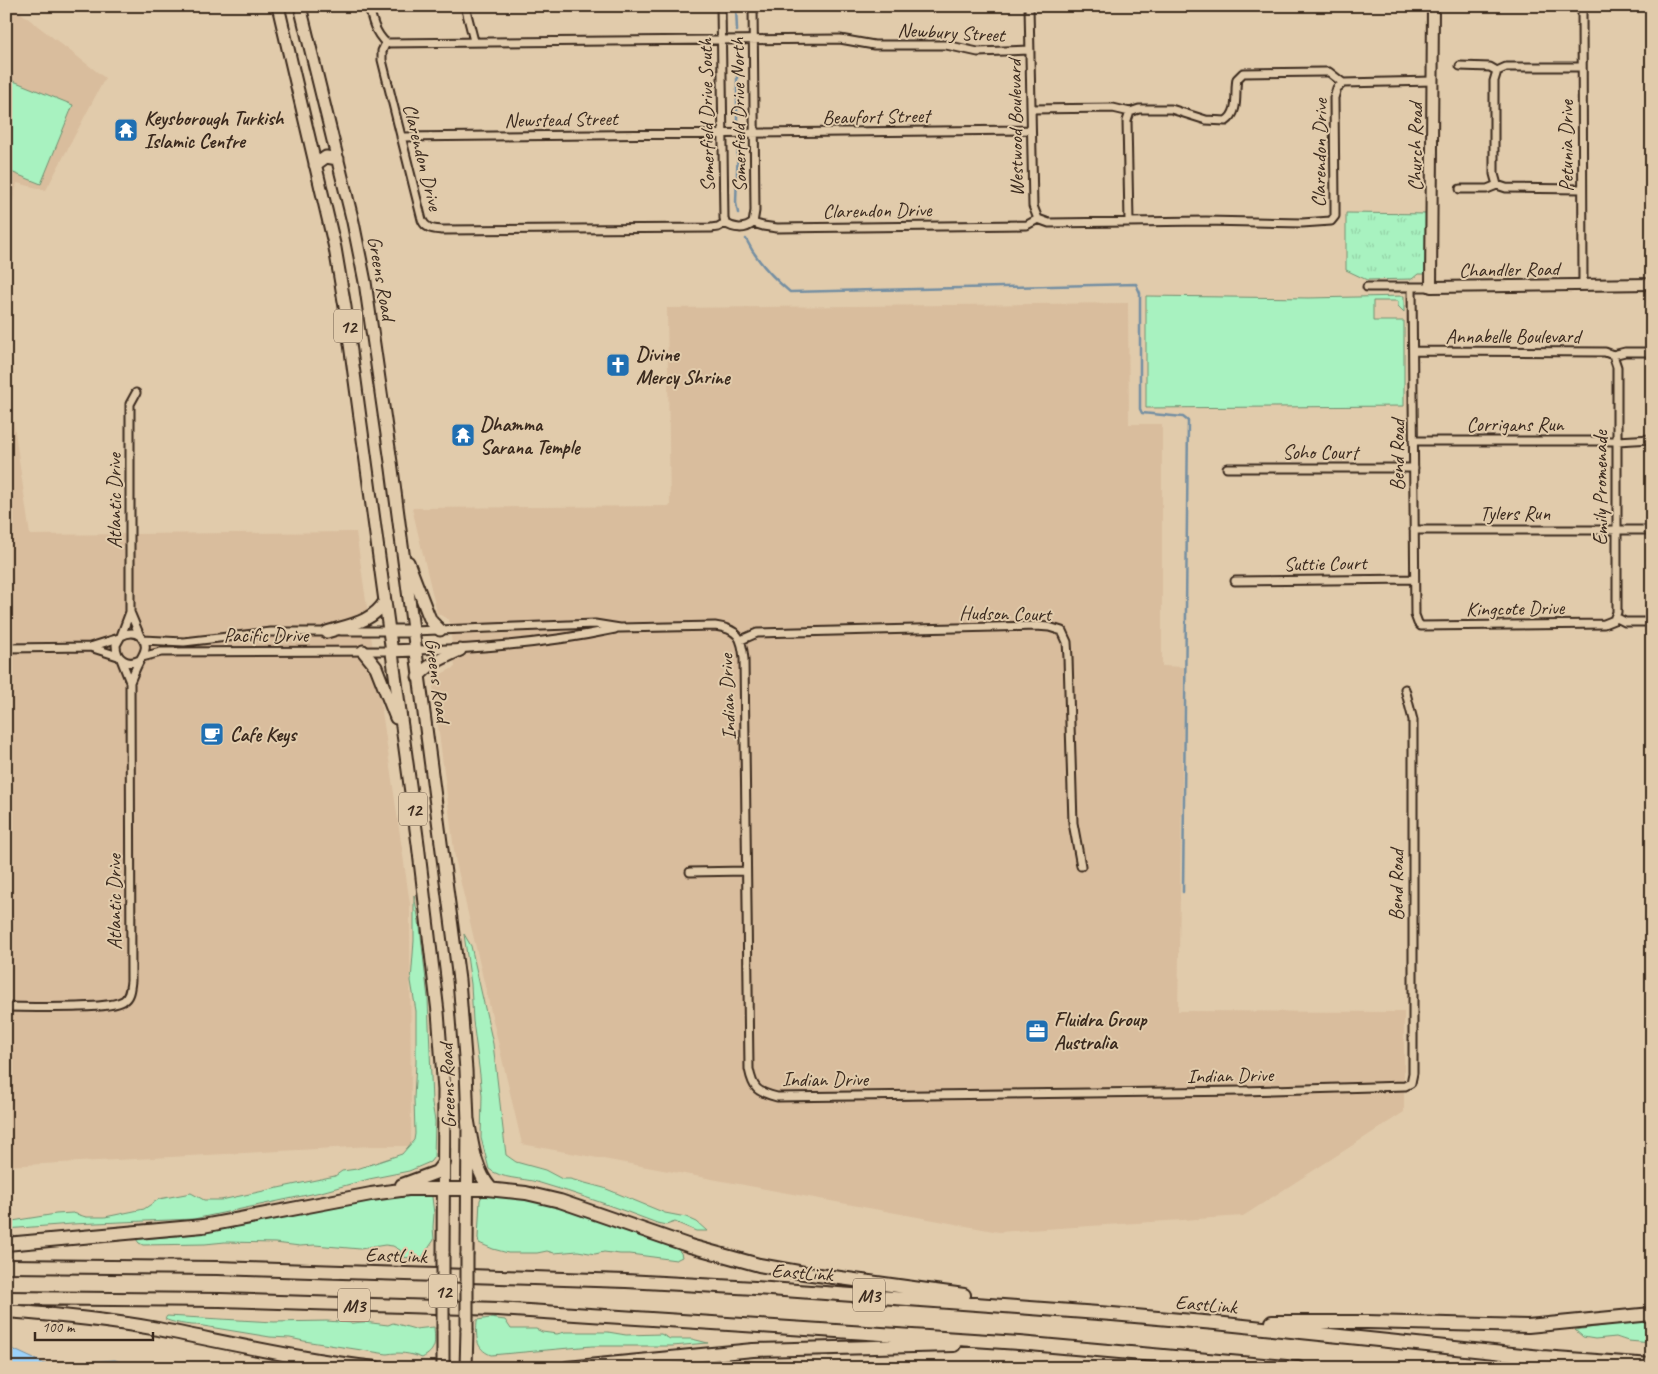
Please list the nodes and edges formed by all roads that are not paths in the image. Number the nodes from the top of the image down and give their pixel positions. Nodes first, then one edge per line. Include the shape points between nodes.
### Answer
1 (278, 6) edge
2 (300, 6) edge
3 (369, 6) edge
4 (465, 6) edge
5 (721, 6) edge
6 (753, 6) edge
7 (1029, 6) edge
8 (1433, 6) edge
9 (1582, 6) edge
10 (721, 40) junction
11 (753, 40) junction
12 (474, 41) junction
13 (386, 43) junction
14 (1030, 50) junction
15 (1460, 66) dead end
16 (1582, 67) junction
17 (1497, 71) junction
18 (1432, 82) junction
19 (1343, 83) junction
20 (1031, 109) junction
21 (1130, 112) junction
22 (1031, 130) junction
23 (722, 134) junction
24 (754, 134) junction
25 (401, 137) junction
26 (338, 159) junction
27 (315, 165) junction
28 (1496, 184) junction
29 (1460, 189) dead end
30 (1582, 189) junction
31 (1038, 219) junction
32 (1129, 221) junction
33 (725, 223) junction
34 (753, 223) junction
35 (1652, 284) edge
36 (1582, 285) junction
37 (1367, 287) dead end
38 (1412, 287) junction
39 (1431, 287) junction
40 (1413, 351) junction
41 (1652, 352) edge
42 (1613, 355) junction
43 (136, 392) dead end
44 (1652, 439) edge
45 (1414, 441) junction
46 (1617, 441) junction
47 (1227, 468) dead end
48 (1414, 468) junction
49 (1617, 529) junction
50 (1414, 530) junction
51 (1652, 530) edge
52 (402, 544) junction
53 (1414, 578) junction
54 (1235, 581) dead end
55 (385, 601) junction
56 (130, 612) junction
57 (1614, 619) junction
58 (1652, 622) edge
59 (1418, 623) joint
60 (620, 628) junction
61 (413, 630) junction
62 (440, 630) junction
63 (389, 631) junction
64 (327, 632) junction
65 (120, 637) junction
66 (142, 638) junction
67 (741, 640) junction
68 (6, 648) edge
69 (90, 648) junction
70 (415, 650) junction
71 (460, 650) junction
72 (363, 651) junction
73 (391, 651) junction
74 (120, 658) junction
75 (141, 658) junction
76 (418, 677) junction
77 (130, 682) junction
78 (1405, 689) dead end
79 (405, 748) junction
80 (1081, 866) dead end
81 (746, 871) junction
82 (690, 872) dead end
83 (6, 1007) edge
84 (1411, 1083) joint
85 (468, 1122) junction
86 (444, 1163) junction
87 (444, 1188) junction
88 (467, 1188) junction
89 (491, 1189) junction
90 (371, 1194) junction
91 (6, 1244) edge
92 (6, 1266) edge
93 (6, 1298) edge
94 (6, 1311) edge
95 (1112, 1314) junction
96 (1652, 1314) edge
97 (1215, 1323) junction
98 (1019, 1343) junction
99 (1226, 1361) junction
100 (1652, 1365) edge
101 (370, 1367) edge
102 (443, 1368) edge
103 (466, 1368) edge
104 (568, 1368) edge
105 (1262, 1368) edge
106 (1298, 1368) edge

1 - 27 main road, Greens Road / 12
2 - 26 main road, Greens Road / 12
3 - 13 street via 378,36
4 - 12 street
5 - 10 street, Somerfield Drive South
6 - 11 street, Somerfield Drive North
7 - 14 street, Westwood Boulevard
8 - 18 main road, Church Road
9 - 16 street, Petunia Drive
10 - 11 street, Newbury Street
10 - 12 street, Newbury Street
10 - 23 street, Somerfield Drive South
11 - 14 street, Newbury Street via 840,39 874,45 946,45 978,52
11 - 24 street, Somerfield Drive North
12 - 13 street, Newbury Street
13 - 25 street, Clarendon Drive via 382,60
14 - 20 street, Westwood Boulevard
15 - 17 street via 1490,67
16 - 17 street via 1506,67
16 - 30 street, Petunia Drive
17 - 28 street via 1494,81
18 - 19 street, Clarendon Drive
18 - 39 main road, Church Road
19 - 21 street via 1329,72 1243,73 1237,79 1233,115 1226,121 1206,120 1171,109 1139,108
19 - 32 street, Clarendon Drive via 1337,88 1334,98 1335,216 1330,220 1302,223
20 - 21 street via 1113,108
20 - 22 street, Westwood Boulevard
21 - 32 street via 1127,121
22 - 24 street, Beaufort Street
22 - 31 street, Westwood Boulevard via 1033,206
23 - 24 street, Beaufort Street
23 - 25 street, Newstead Street
23 - 33 street, Somerfield Drive South
24 - 34 street, Somerfield Drive North via 756,211
25 - 33 street, Clarendon Drive via 422,220 429,228 711,228
26 - 27 main road via 326,157
26 - 52 main road, Greens Road / 12 via 365,282
27 - 55 main road, Greens Road / 12 via 345,307
28 - 29 street via 1487,189
28 - 30 street via 1506,188
30 - 36 street, Petunia Drive
31 - 32 street, Clarendon Drive via 1049,223
31 - 34 street, Clarendon Drive via 1027,225 777,228
33 - 34 street, Clarendon Drive via 740,228
35 - 36 main road, Chandler Road
36 - 39 main road, Chandler Road
37 - 38 street, Chandler Road
38 - 39 street, Chandler Road
38 - 40 street, Bend Road
40 - 42 street, Annabelle Boulevard via 1605,352
40 - 45 street, Bend Road
41 - 42 street, Annabelle Boulevard
42 - 46 street, Emily Promenade via 1617,367
43 - 56 street, Atlantic Drive via 130,404
44 - 46 street, Corrigans Run
45 - 46 street, Corrigans Run
45 - 48 street, Bend Road
46 - 49 street, Emily Promenade
47 - 48 street, Soho Court
48 - 50 street, Bend Road
49 - 50 street, Tylers Run
49 - 51 street, Tylers Run
49 - 57 street, Emily Promenade via 1617,612
50 - 53 street, Bend Road
52 - 61 main road, Greens Road / 12
52 - 62 main road via 428,614
53 - 54 street, Suttie Court
53 - 59 street, Bend Road
55 - 63 main road, Greens Road / 12
55 - 64 main road via 377,613 364,620
56 - 65 street, Atlantic Drive
56 - 66 street, Atlantic Drive
57 - 58 street
57 - 59 street, Kingcote Drive via 1604,624 1421,626
60 - 62 street, Indian Drive via 595,624
60 - 67 street, Indian Drive via 721,627 736,633
60 - 71 street, Indian Drive via 510,646
61 - 62 street, Indian Drive
61 - 63 main road
61 - 70 main road, Greens Road / 12
63 - 64 street, Pacific Drive
63 - 73 main road, Greens Road / 12
64 - 66 street, Pacific Drive via 271,632 184,642
65 - 66 street via 131,633
65 - 69 street
65 - 74 street via 116,645
66 - 75 street via 146,650
67 - 80 street, Hudson Court via 757,633 1036,626 1062,631 1068,658 1073,822
67 - 81 street, Indian Drive via 744,659
68 - 69 street
69 - 74 street
70 - 71 street, Indian Drive
70 - 73 main road
70 - 76 main road, Greens Road / 12
71 - 76 main road via 432,664
72 - 73 street, Pacific Drive
72 - 75 street, Pacific Drive via 161,652
72 - 79 main road via 376,667
73 - 79 main road, Greens Road / 12
74 - 75 street via 130,663
74 - 77 street, Atlantic Drive
75 - 77 street, Atlantic Drive
76 - 85 main road, Greens Road / 12 via 459,980
77 - 83 street, Atlantic Drive via 130,991 126,999 105,1006
78 - 84 street, Bend Road via 1413,720
79 - 86 main road, Greens Road / 12 via 438,1012 444,1090
81 - 82 street
81 - 84 street, Indian Drive via 749,1069 752,1084 761,1093 776,1097 1243,1092 1405,1086
85 - 88 main road, Greens Road / 12
85 - 89 highway via 477,1164
86 - 87 main road, Greens Road / 12
86 - 90 highway via 437,1172
87 - 88 highway
87 - 90 highway
87 - 102 main road, Greens Road / 12, bridge
88 - 89 highway
88 - 103 main road, Greens Road / 12, bridge
89 - 95 highway via 560,1201 697,1248 759,1265
90 - 91 highway via 203,1226
92 - 95 highway, EastLink / M3 via 217,1268 626,1281 887,1296
93 - 98 highway, M3 via 220,1300 498,1310
94 - 101 highway via 157,1329
95 - 97 highway, EastLink / M3
96 - 97 highway via 1528,1326
97 - 100 highway, EastLink / M3 via 1542,1357
98 - 99 highway, M3
98 - 104 highway via 753,1350
99 - 105 highway
99 - 106 highway, M3

